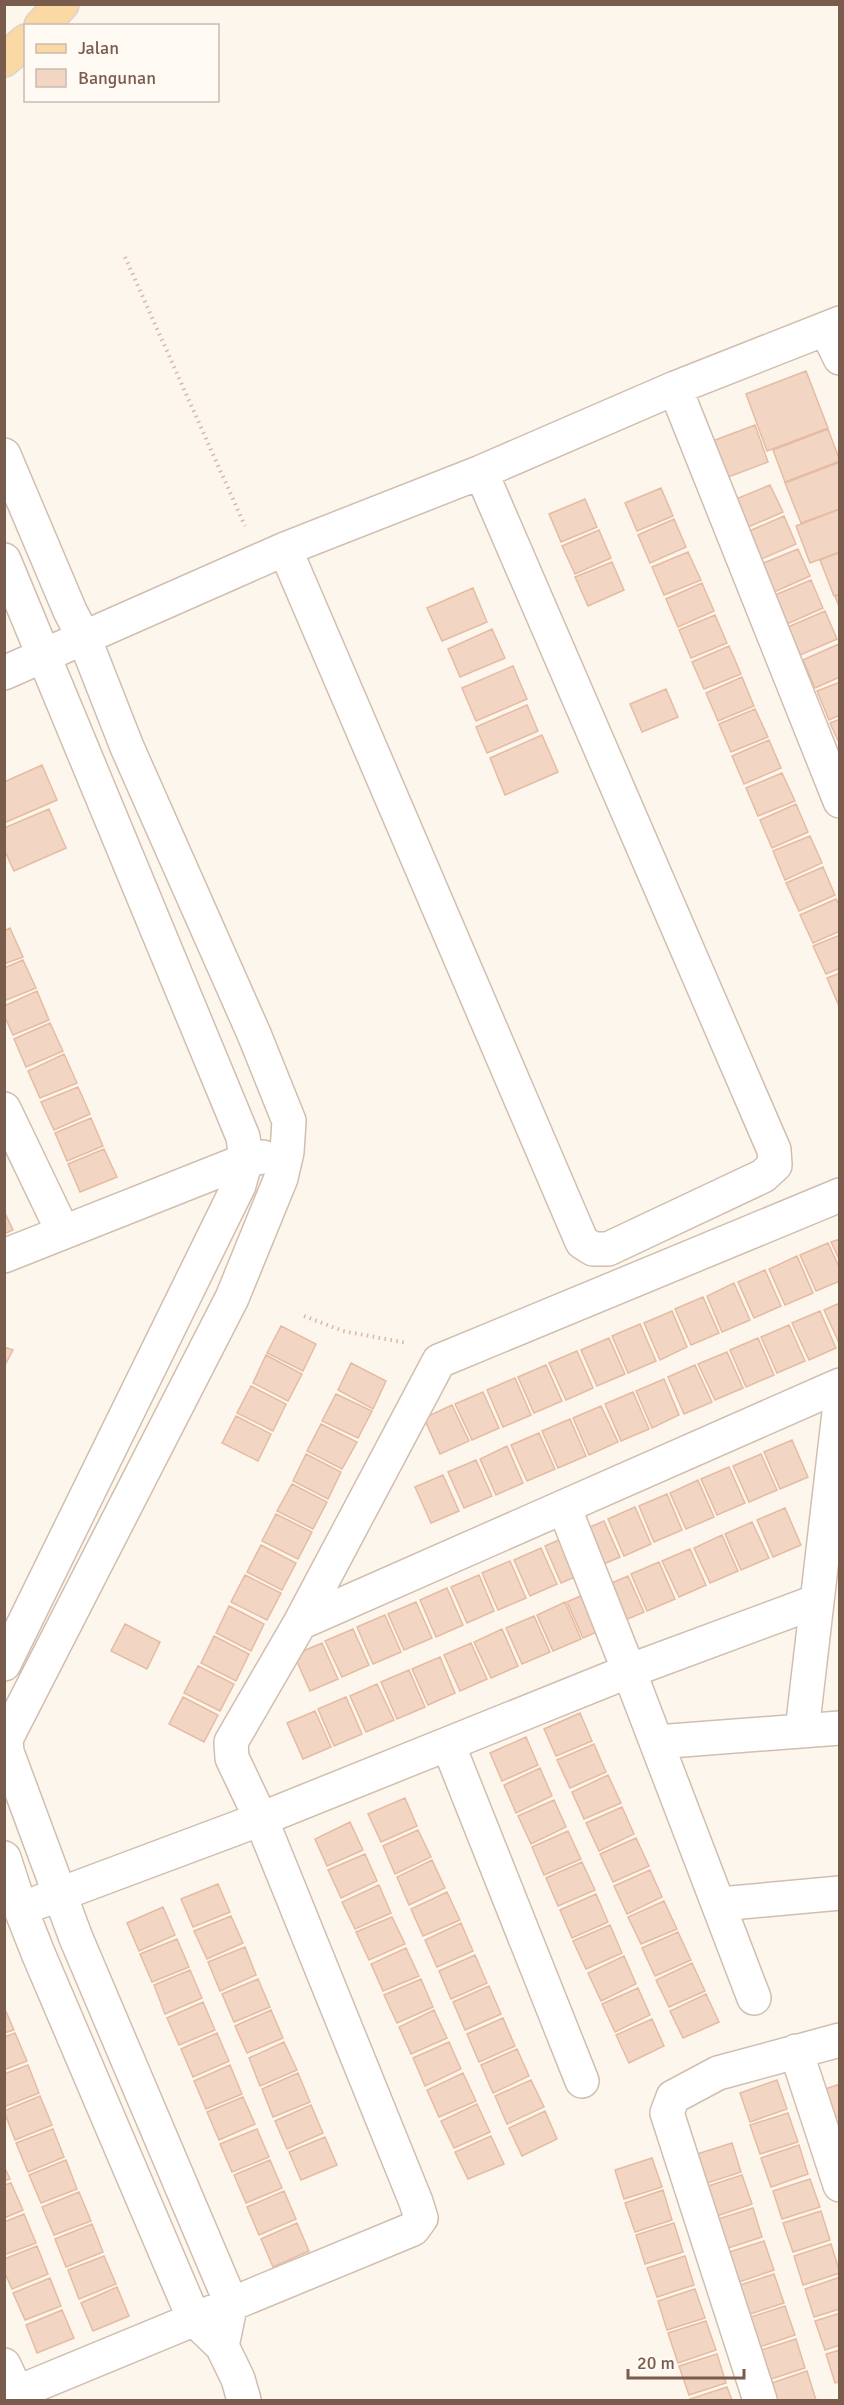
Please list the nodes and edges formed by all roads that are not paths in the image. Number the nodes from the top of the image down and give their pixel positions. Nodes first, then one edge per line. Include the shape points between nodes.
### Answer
1 (62, 4) edge
2 (43, 24) edge
3 (24, 43) edge
4 (4, 60) edge
5 (833, 326) edge
6 (840, 358) edge
7 (675, 387) junction
8 (4, 455) edge
9 (481, 472) junction
10 (272, 554) junction
11 (4, 560) edge
12 (85, 639) junction
13 (45, 656) junction
14 (4, 674) edge
15 (840, 801) edge
16 (4, 1109) edge
17 (287, 1152) junction
18 (246, 1160) junction
19 (840, 1195) edge
20 (63, 1232) junction
21 (4, 1257) edge
22 (840, 1385) edge
23 (840, 1404) edge
24 (564, 1507) junction
25 (815, 1602) junction
26 (300, 1623) junction
27 (4, 1664) edge
28 (629, 1671) junction
29 (840, 1728) edge
30 (802, 1731) junction
31 (657, 1742) junction
32 (448, 1744) junction
33 (261, 1819) junction
34 (4, 1858) edge
35 (840, 1893) edge
36 (59, 1894) junction
37 (720, 1904) junction
38 (13, 1913) edge
39 (754, 1998) dead end
40 (840, 2040) edge
41 (796, 2051) junction
42 (582, 2081) dead end
43 (840, 2185) edge
44 (231, 2303) junction
45 (194, 2319) junction
46 (233, 2371) edge
47 (9, 2385) edge
48 (760, 2400) edge

1 - 2 main road
3 - 4 main road
5 - 6 street
5 - 7 street
7 - 9 street
7 - 15 street
8 - 12 street
9 - 10 street
9 - 10 street via 774,1150 775,1165 763,1176 608,1249 593,1249 582,1242
10 - 12 street
11 - 13 street
12 - 13 street
12 - 17 street via 289,1121
13 - 14 street
13 - 18 street via 243,1137
16 - 20 street
17 - 18 street
17 - 36 street via 281,1178 232,1298 6,1739 7,1752
18 - 20 street
18 - 27 street via 239,1185
19 - 26 street via 439,1361
20 - 21 street
22 - 24 street
23 - 25 street
24 - 26 street
24 - 28 street
25 - 28 street
25 - 30 street
26 - 33 street via 231,1742 232,1758
28 - 31 street
28 - 32 street
29 - 30 street
30 - 31 street
31 - 37 street
32 - 33 street
32 - 42 street
33 - 36 street
33 - 44 street via 421,2218 413,2229
34 - 38 street
35 - 37 street
36 - 38 street
36 - 44 street
37 - 39 street
38 - 45 street
40 - 41 street
41 - 43 street
41 - 48 street via 718,2073 673,2097 667,2113
44 - 45 street
44 - 46 street
45 - 46 street
45 - 47 street

